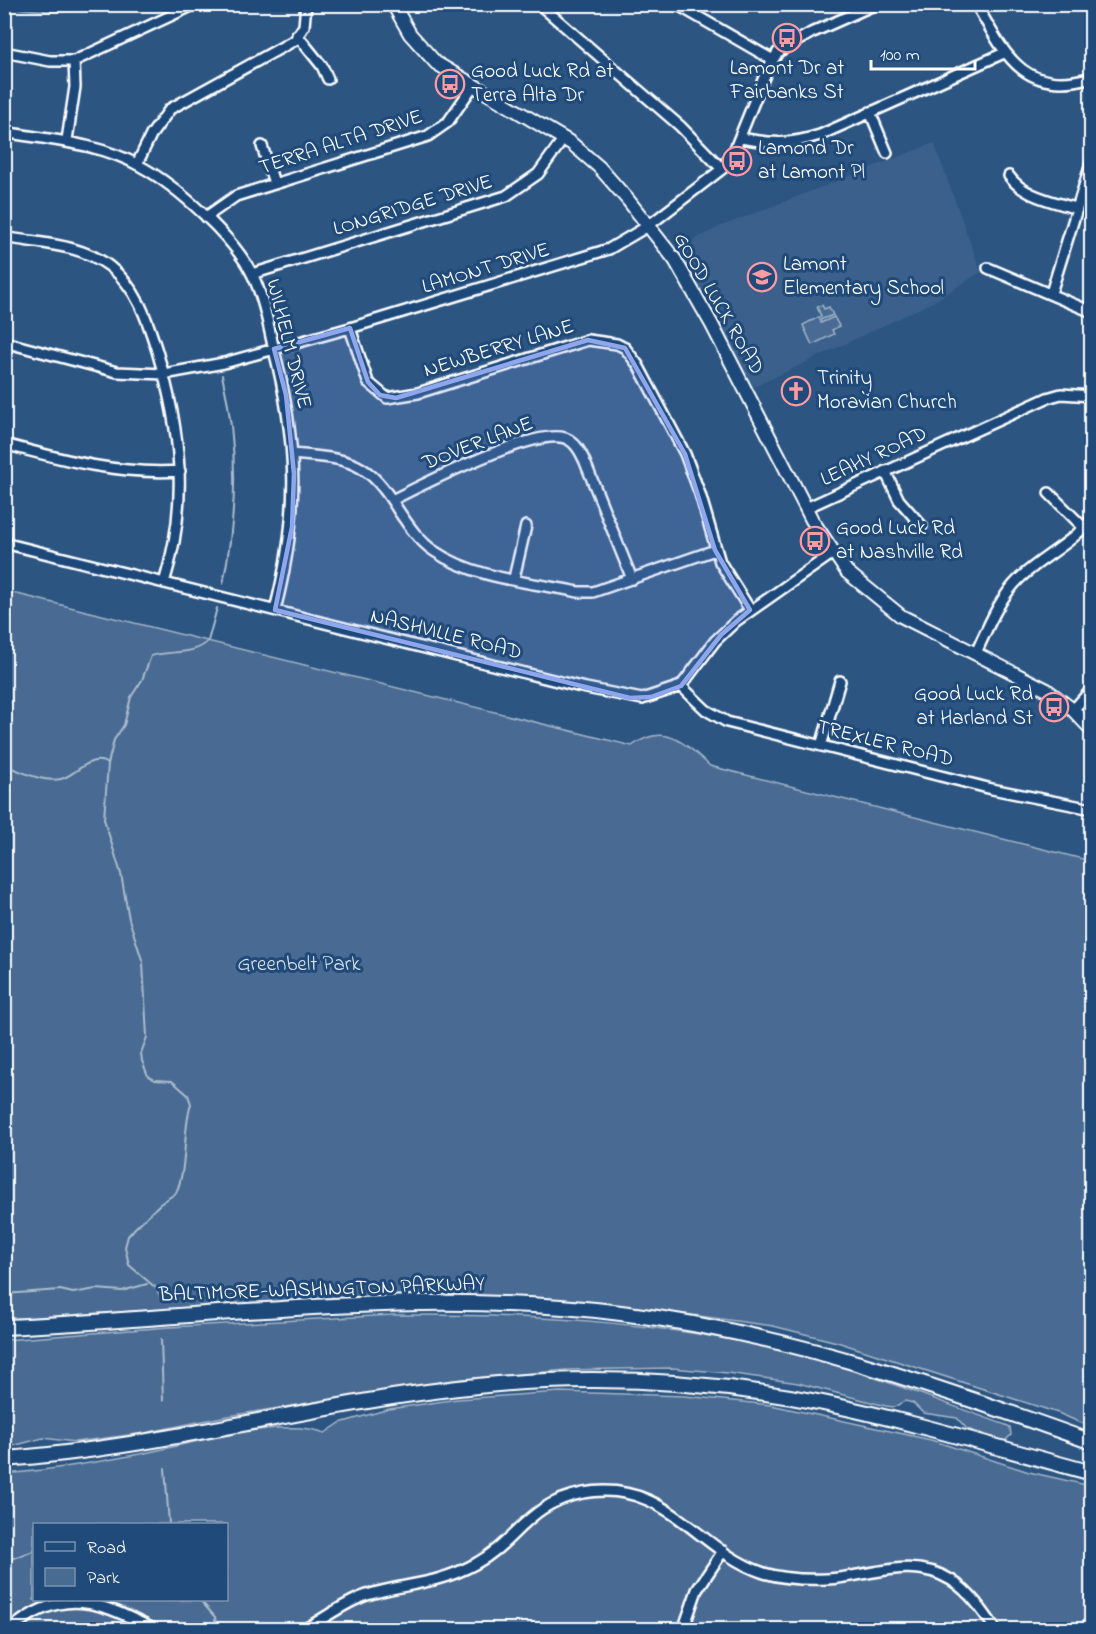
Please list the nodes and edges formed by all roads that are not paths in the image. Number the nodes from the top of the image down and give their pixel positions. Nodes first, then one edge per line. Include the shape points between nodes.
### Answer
1 (196, 4) edge
2 (306, 4) edge
3 (393, 4) edge
4 (539, 4) edge
5 (676, 4) edge
6 (876, 4) edge
7 (976, 4) edge
8 (297, 35) junction
9 (4, 52) edge
10 (1004, 53) junction
11 (773, 60) junction
12 (74, 62) junction
13 (1092, 77) edge
14 (328, 79) dead end
15 (473, 86) junction
16 (870, 112) junction
17 (4, 132) edge
18 (564, 138) junction
19 (741, 138) junction
20 (68, 140) junction
21 (262, 146) dead end
22 (887, 153) dead end
23 (1092, 160) edge
24 (137, 164) junction
25 (722, 169) junction
26 (1009, 176) dead end
27 (274, 183) junction
28 (1077, 209) junction
29 (206, 217) junction
30 (648, 226) junction
31 (4, 237) edge
32 (988, 268) dead end
33 (252, 274) junction
34 (1051, 293) junction
35 (1092, 312) edge
36 (350, 328) junction
37 (4, 342) edge
38 (274, 349) junction
39 (164, 374) junction
40 (1092, 396) edge
41 (4, 444) edge
42 (292, 454) junction
43 (180, 471) junction
44 (885, 471) junction
45 (1049, 493) dead end
46 (393, 500) junction
47 (806, 508) junction
48 (1092, 518) edge
49 (526, 526) dead end
50 (921, 526) dead end
51 (1084, 528) junction
52 (4, 543) edge
53 (715, 550) junction
54 (832, 553) junction
55 (514, 578) junction
56 (632, 579) junction
57 (164, 584) junction
58 (275, 610) junction
59 (750, 610) junction
60 (976, 653) junction
61 (840, 681) dead end
62 (681, 686) junction
63 (1092, 689) edge
64 (1073, 711) junction
65 (1092, 730) edge
66 (821, 746) junction
67 (1092, 809) edge
68 (4, 1327) edge
69 (1092, 1442) edge
70 (4, 1459) edge
71 (1092, 1473) edge
72 (723, 1551) junction
73 (10, 1629) edge
74 (155, 1629) edge
75 (303, 1629) edge
76 (683, 1629) edge
77 (996, 1629) edge

1 - 12 street
2 - 8 street via 304,26
3 - 15 main road, GOOD LUCK ROAD via 427,55
4 - 25 street via 680,126
5 - 11 street
6 - 11 street, LAMONT DRIVE via 797,40
7 - 10 street
8 - 14 street
8 - 24 street via 280,50 170,109
9 - 12 street
10 - 13 street via 1022,69 1047,82 1066,83
10 - 16 street
11 - 19 street, LAMONT DRIVE
12 - 20 street
15 - 18 main road, GOOD LUCK ROAD
15 - 27 street, TERRA ALTA DRIVE via 448,122 428,136
16 - 19 street via 795,142 776,144
16 - 22 street
17 - 20 street, WILHELM DRIVE
18 - 30 main road, GOOD LUCK ROAD via 599,167
18 - 33 street, LONGRIDGE DRIVE via 531,180 506,196
19 - 25 street, LAMONT DRIVE
20 - 24 street, WILHELM DRIVE
21 - 27 street
23 - 28 street
24 - 29 street, WILHELM DRIVE
25 - 30 street, LAMONT DRIVE
26 - 28 street via 1033,194
27 - 29 street, TERRA ALTA DRIVE via 236,196
28 - 34 street
29 - 33 street, WILHELM DRIVE
30 - 36 street, LAMONT DRIVE via 609,249
30 - 47 main road, GOOD LUCK ROAD via 675,260 696,296
31 - 39 street via 76,249 110,267 143,309
32 - 34 street
33 - 38 street, WILHELM DRIVE
34 - 35 street
36 - 38 street, LAMONT DRIVE
36 - 53 street, NEWBERRY LANE via 368,382 387,398 418,393 576,343 596,340 625,348 685,454
37 - 39 street, LAMONT DRIVE via 117,372
38 - 39 street, LAMONT DRIVE
38 - 42 street, WILHELM DRIVE via 286,395
39 - 43 street via 177,430
40 - 44 street, LEAHY ROAD via 1061,394 1047,398
41 - 43 street via 109,470
42 - 46 street via 356,464 374,475
42 - 58 street, WILHELM DRIVE via 292,527
43 - 57 street via 177,531
44 - 47 street, LEAHY ROAD
44 - 50 street via 899,500
45 - 51 street
46 - 55 street via 408,525 431,550 458,565
46 - 56 street, DOVER LANE via 455,468 540,438 564,438 575,445 585,462
47 - 54 main road, GOOD LUCK ROAD
48 - 51 street
49 - 55 street
51 - 60 street via 1015,584
52 - 57 street, NASHVILLE ROAD
53 - 56 street
53 - 59 street, NEWBERRY LANE
54 - 59 street
54 - 60 main road, GOOD LUCK ROAD via 847,572 886,605
55 - 56 street via 578,592 606,589
57 - 58 street, NASHVILLE ROAD
58 - 62 street, NASHVILLE ROAD via 622,697 651,698
59 - 62 street via 715,641
60 - 64 main road, GOOD LUCK ROAD via 1047,690
61 - 66 street
62 - 66 street, TREXLER ROAD via 706,710 727,722
63 - 64 street
64 - 65 main road, GOOD LUCK ROAD
66 - 67 street, TREXLER ROAD via 1013,794
68 - 69 highway, BALTIMORE-WASHINGTON PARKWAY via 413,1304 512,1304 619,1312 732,1330 834,1354
70 - 71 highway via 125,1444 450,1388 615,1381 726,1388 822,1403
72 - 75 street via 657,1504 621,1493 585,1493 534,1513 478,1563 446,1578 364,1596
72 - 76 street via 697,1590
72 - 77 street via 764,1572 790,1578 827,1579 897,1567 922,1569 942,1575 972,1597
73 - 74 street via 46,1606 70,1601 114,1609

